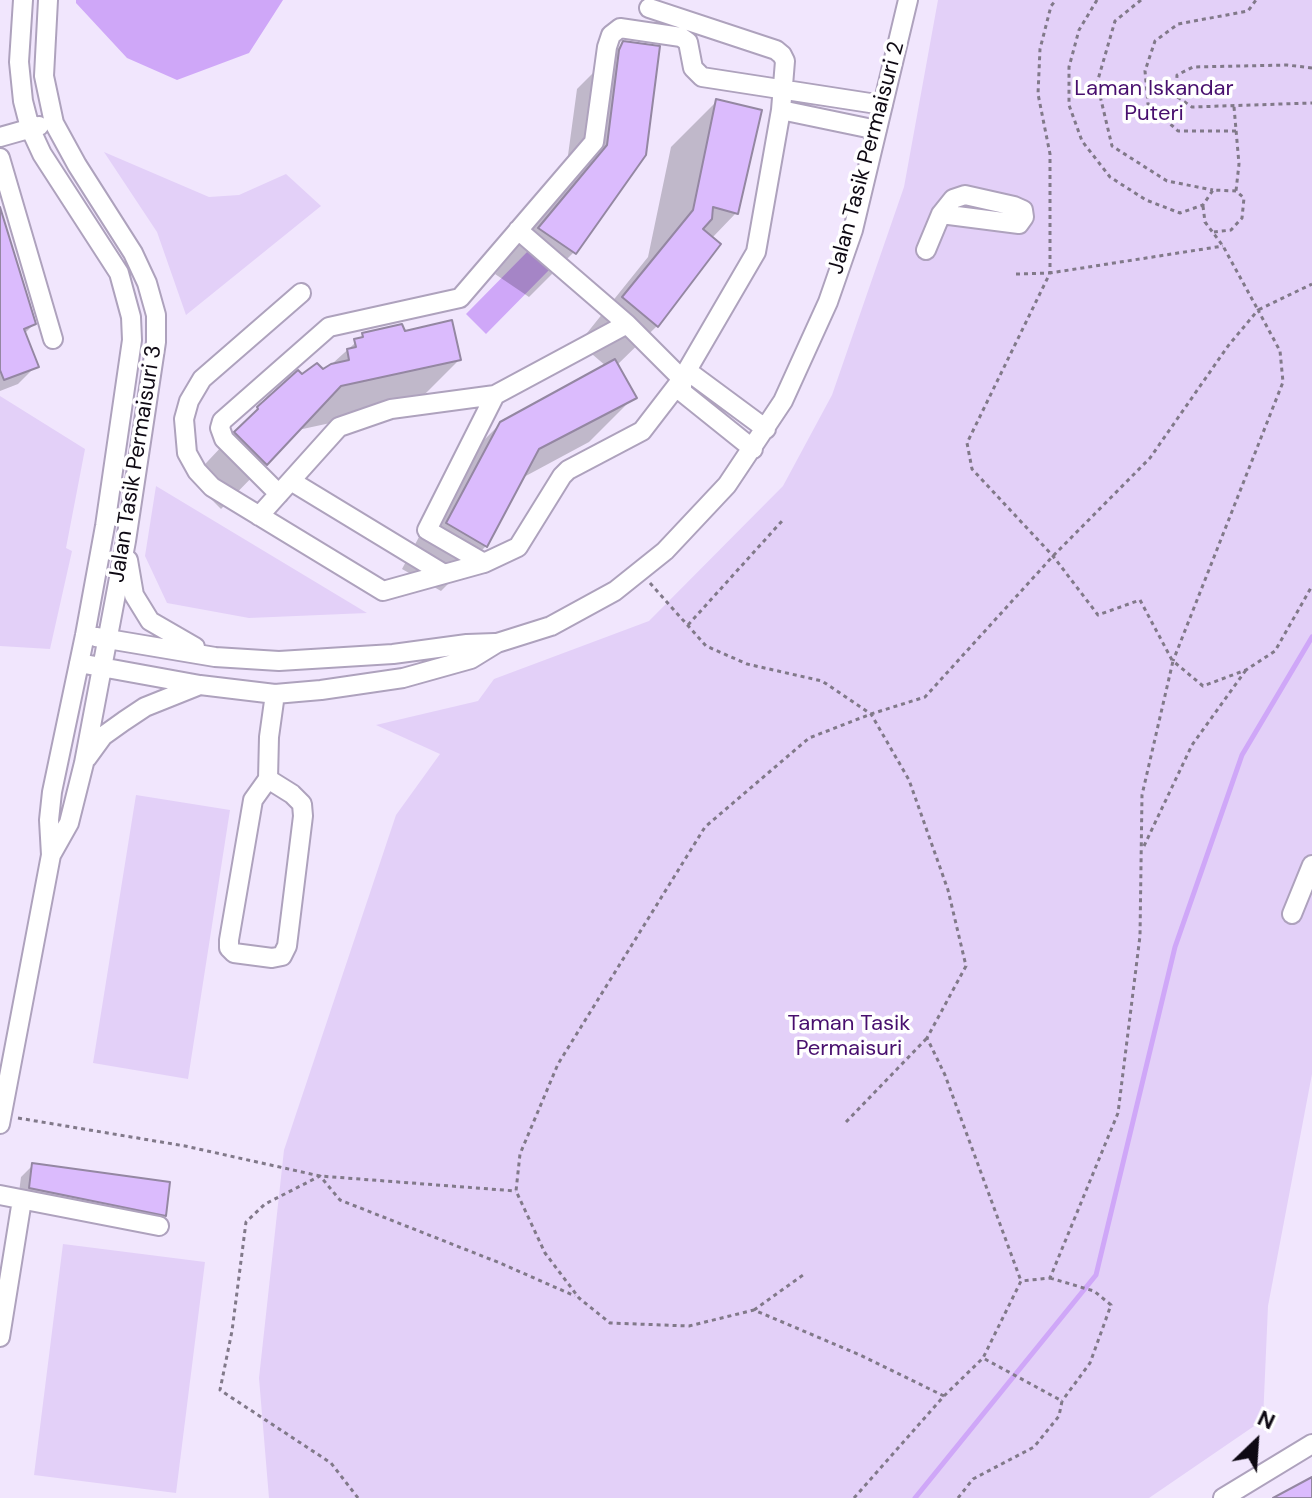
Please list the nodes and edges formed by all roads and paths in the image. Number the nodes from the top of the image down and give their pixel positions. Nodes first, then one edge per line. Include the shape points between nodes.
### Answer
1 (23, 0) edge
2 (48, 0) edge
3 (908, 0) edge
4 (1056, 0) edge
5 (1097, 0) edge
6 (1141, 0) edge
7 (1256, 0) edge
8 (649, 8) dead end
9 (1312, 68) edge
10 (782, 90) junction
11 (1312, 103) edge
12 (883, 105) junction
13 (1234, 107) junction
14 (781, 110) junction
15 (54, 123) junction
16 (30, 128) junction
17 (877, 130) junction
18 (1236, 131) junction
19 (0, 137) edge
20 (0, 158) edge
21 (1213, 190) junction
22 (1236, 191) junction
23 (1203, 205) junction
24 (941, 214) dead end
25 (518, 230) junction
26 (1214, 232) junction
27 (1223, 246) junction
28 (926, 250) dead end
29 (1050, 273) junction
30 (1016, 274) dead end
31 (1312, 284) edge
32 (301, 293) dead end
33 (1258, 310) junction
34 (627, 324) junction
35 (53, 339) dead end
36 (682, 379) junction
37 (495, 395) junction
38 (766, 429) junction
39 (753, 449) junction
40 (285, 487) junction
41 (259, 516) junction
42 (782, 521) dead end
43 (126, 541) junction
44 (1053, 556) junction
45 (484, 563) junction
46 (640, 571) junction
47 (444, 574) junction
48 (1312, 586) edge
49 (688, 625) junction
50 (85, 635) junction
51 (108, 639) junction
52 (497, 643) junction
53 (215, 657) junction
54 (1173, 661) junction
55 (79, 663) junction
56 (102, 667) junction
57 (1246, 670) junction
58 (200, 685) junction
59 (275, 694) junction
60 (871, 714) junction
61 (84, 763) junction
62 (268, 779) junction
63 (1142, 850) junction
64 (51, 855) junction
65 (1312, 865) edge
66 (1292, 914) dead end
67 (927, 1038) junction
68 (5, 1064) edge
69 (1, 1119) edge
70 (846, 1122) dead end
71 (320, 1176) junction
72 (516, 1191) junction
73 (0, 1195) edge
74 (22, 1200) junction
75 (159, 1226) dead end
76 (803, 1275) dead end
77 (1050, 1278) junction
78 (1021, 1281) junction
79 (579, 1298) junction
80 (754, 1310) junction
81 (0, 1337) edge
82 (983, 1358) junction
83 (944, 1396) junction
84 (1062, 1401) junction
85 (1312, 1444) edge
86 (358, 1498) edge
87 (854, 1498) edge
88 (958, 1498) edge
89 (1223, 1498) edge

1 - 16 street, Jalan Tasik Permaisuri 3 via 19,62
2 - 15 street, Jalan Tasik Permaisuri 3 via 44,76
3 - 12 street, Jalan Tasik Permaisuri 2
4 - 29 path via 1040,49 1038,94 1050,154
5 - 23 path via 1079,30 1069,67 1069,105 1082,141 1110,177 1146,200 1180,213
6 - 21 path via 1115,21 1097,83 1112,146 1167,181
7 - 18 path via 1248,11 1178,24 1155,41 1145,71 1148,104 1178,131
8 - 10 street via 776,50 785,61
9 - 13 path via 1193,67 1177,75 1176,96 1192,107
10 - 12 street
10 - 14 street
10 - 25 street via 702,77 681,37 620,28 607,47 594,142
11 - 13 path
12 - 17 street, Jalan Tasik Permaisuri 2
13 - 18 path
14 - 17 street
14 - 36 street via 756,252
15 - 16 street
15 - 43 street, Jalan Tasik Permaisuri 3 via 133,253 156,315 154,369
16 - 19 street
16 - 50 street, Jalan Tasik Permaisuri 3 via 119,273 131,317 130,363
17 - 38 street, Jalan Tasik Permaisuri 2 via 853,230 828,302
18 - 22 path
20 - 35 street
21 - 22 path
21 - 23 path
22 - 26 path via 1244,198 1242,218 1231,230
23 - 26 path via 1205,222
24 - 28 street
25 - 34 street
25 - 40 street via 460,298 329,327 222,421 224,439
26 - 27 path
27 - 29 path
27 - 33 path
29 - 30 path
29 - 44 path via 967,443 972,469
31 - 33 path
32 - 41 street via 202,379 184,419 187,453 197,471 212,487
33 - 44 path via 1150,458
33 - 54 path via 1280,351 1283,382
34 - 36 street
34 - 37 street
36 - 38 street via 693,375
36 - 39 street via 682,392
36 - 45 street via 642,431 562,476 518,547
37 - 40 street via 391,409 339,427
37 - 45 street via 427,530
38 - 39 street, Jalan Tasik Permaisuri 2
39 - 46 street, Jalan Tasik Permaisuri 2 via 727,485
40 - 41 street
40 - 47 street
41 - 47 street via 383,591
42 - 49 path
43 - 51 street, Jalan Tasik Permaisuri 3
43 - 53 street via 134,595 150,621
44 - 54 path via 1098,615 1140,600
44 - 60 path via 925,697
45 - 47 street
46 - 49 path
46 - 52 street, Jalan Tasik Permaisuri 2 via 586,609
48 - 57 path via 1275,651
49 - 60 path via 706,646 747,664 822,681
50 - 51 street, Jalan Tasik Permaisuri 2
50 - 55 street, Jalan Tasik Permaisuri 3
51 - 53 street, Jalan Tasik Permaisuri 2
51 - 56 street, Jalan Tasik Permaisuri 3
52 - 53 street, Jalan Tasik Permaisuri 2 via 279,661
52 - 59 street, Jalan Tasik Permaisuri 2 via 471,659 403,678
54 - 57 path via 1203,686
54 - 63 path via 1142,795
55 - 56 street, Jalan Tasik Permaisuri 2
55 - 64 street, Jalan Tasik Permaisuri 3 via 52,792
56 - 58 street, Jalan Tasik Permaisuri 2
56 - 61 street, Jalan Tasik Permaisuri 3
57 - 63 path via 1192,745
58 - 59 street, Jalan Tasik Permaisuri 2
58 - 61 street via 124,721 103,736
59 - 62 street
60 - 67 path via 909,780 948,890 966,966
60 - 72 path via 809,738 705,827 558,1064 520,1154
61 - 64 street, Jalan Tasik Permaisuri 3 via 69,823
62 - 62 street via 253,800 229,948 272,958 282,956 287,946 303,816 302,804
63 - 77 path via 1140,936 1118,1113
64 - 68 street
65 - 66 street
67 - 70 path
67 - 78 path
68 - 69 street
69 - 71 path via 185,1146
71 - 72 path
71 - 79 path via 340,1200
71 - 86 path via 265,1204 246,1222 220,1390 331,1463
72 - 79 path via 545,1253
73 - 74 street
74 - 75 street
74 - 81 street
76 - 80 path
77 - 78 path
77 - 84 path via 1094,1291 1111,1305 1090,1363
78 - 82 path
79 - 80 path via 610,1323 689,1326
80 - 83 path
82 - 83 path
82 - 84 path
83 - 87 path
84 - 88 path via 1059,1416 1034,1447 973,1479
85 - 89 street

